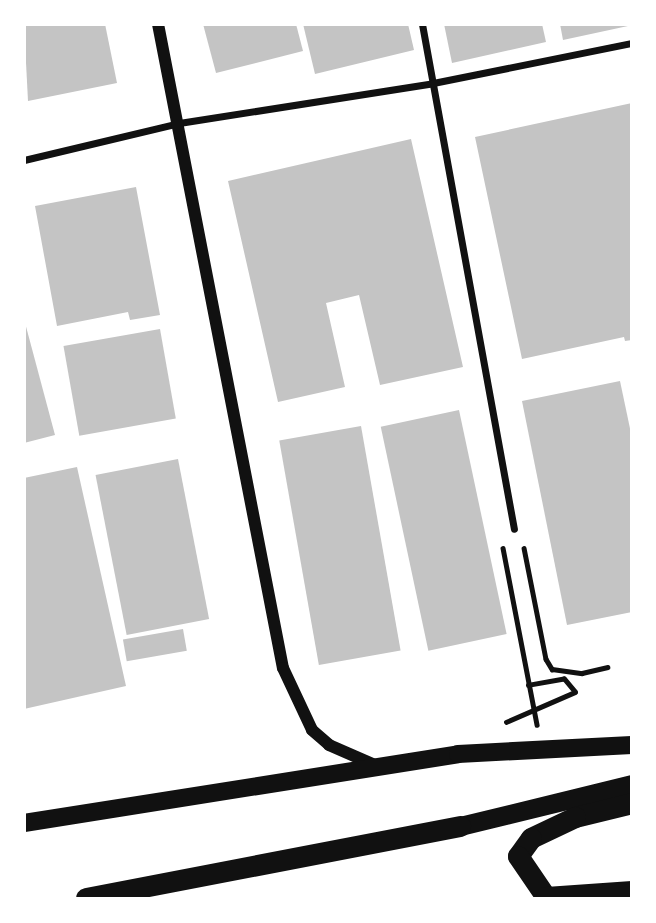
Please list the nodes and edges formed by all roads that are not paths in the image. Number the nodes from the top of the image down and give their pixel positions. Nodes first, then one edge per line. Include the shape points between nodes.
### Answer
1 (158, 24) edge
2 (422, 24) edge
3 (632, 43) edge
4 (433, 83) junction
5 (179, 122) junction
6 (24, 160) edge
7 (514, 528) road end
8 (632, 745) edge
9 (380, 767) junction
10 (632, 784) edge
11 (632, 803) edge
12 (24, 823) edge
13 (460, 826) joint
14 (632, 891) edge
15 (86, 898) edge

1 - 5 street
2 - 4 street
3 - 4 street
4 - 5 street
4 - 7 street
5 - 6 street
5 - 9 street via 283,668 312,730 329,745
8 - 9 main road via 458,754
9 - 12 main road
10 - 13 highway
11 - 14 highway via 575,817 531,838 518,856 546,897
13 - 15 highway

